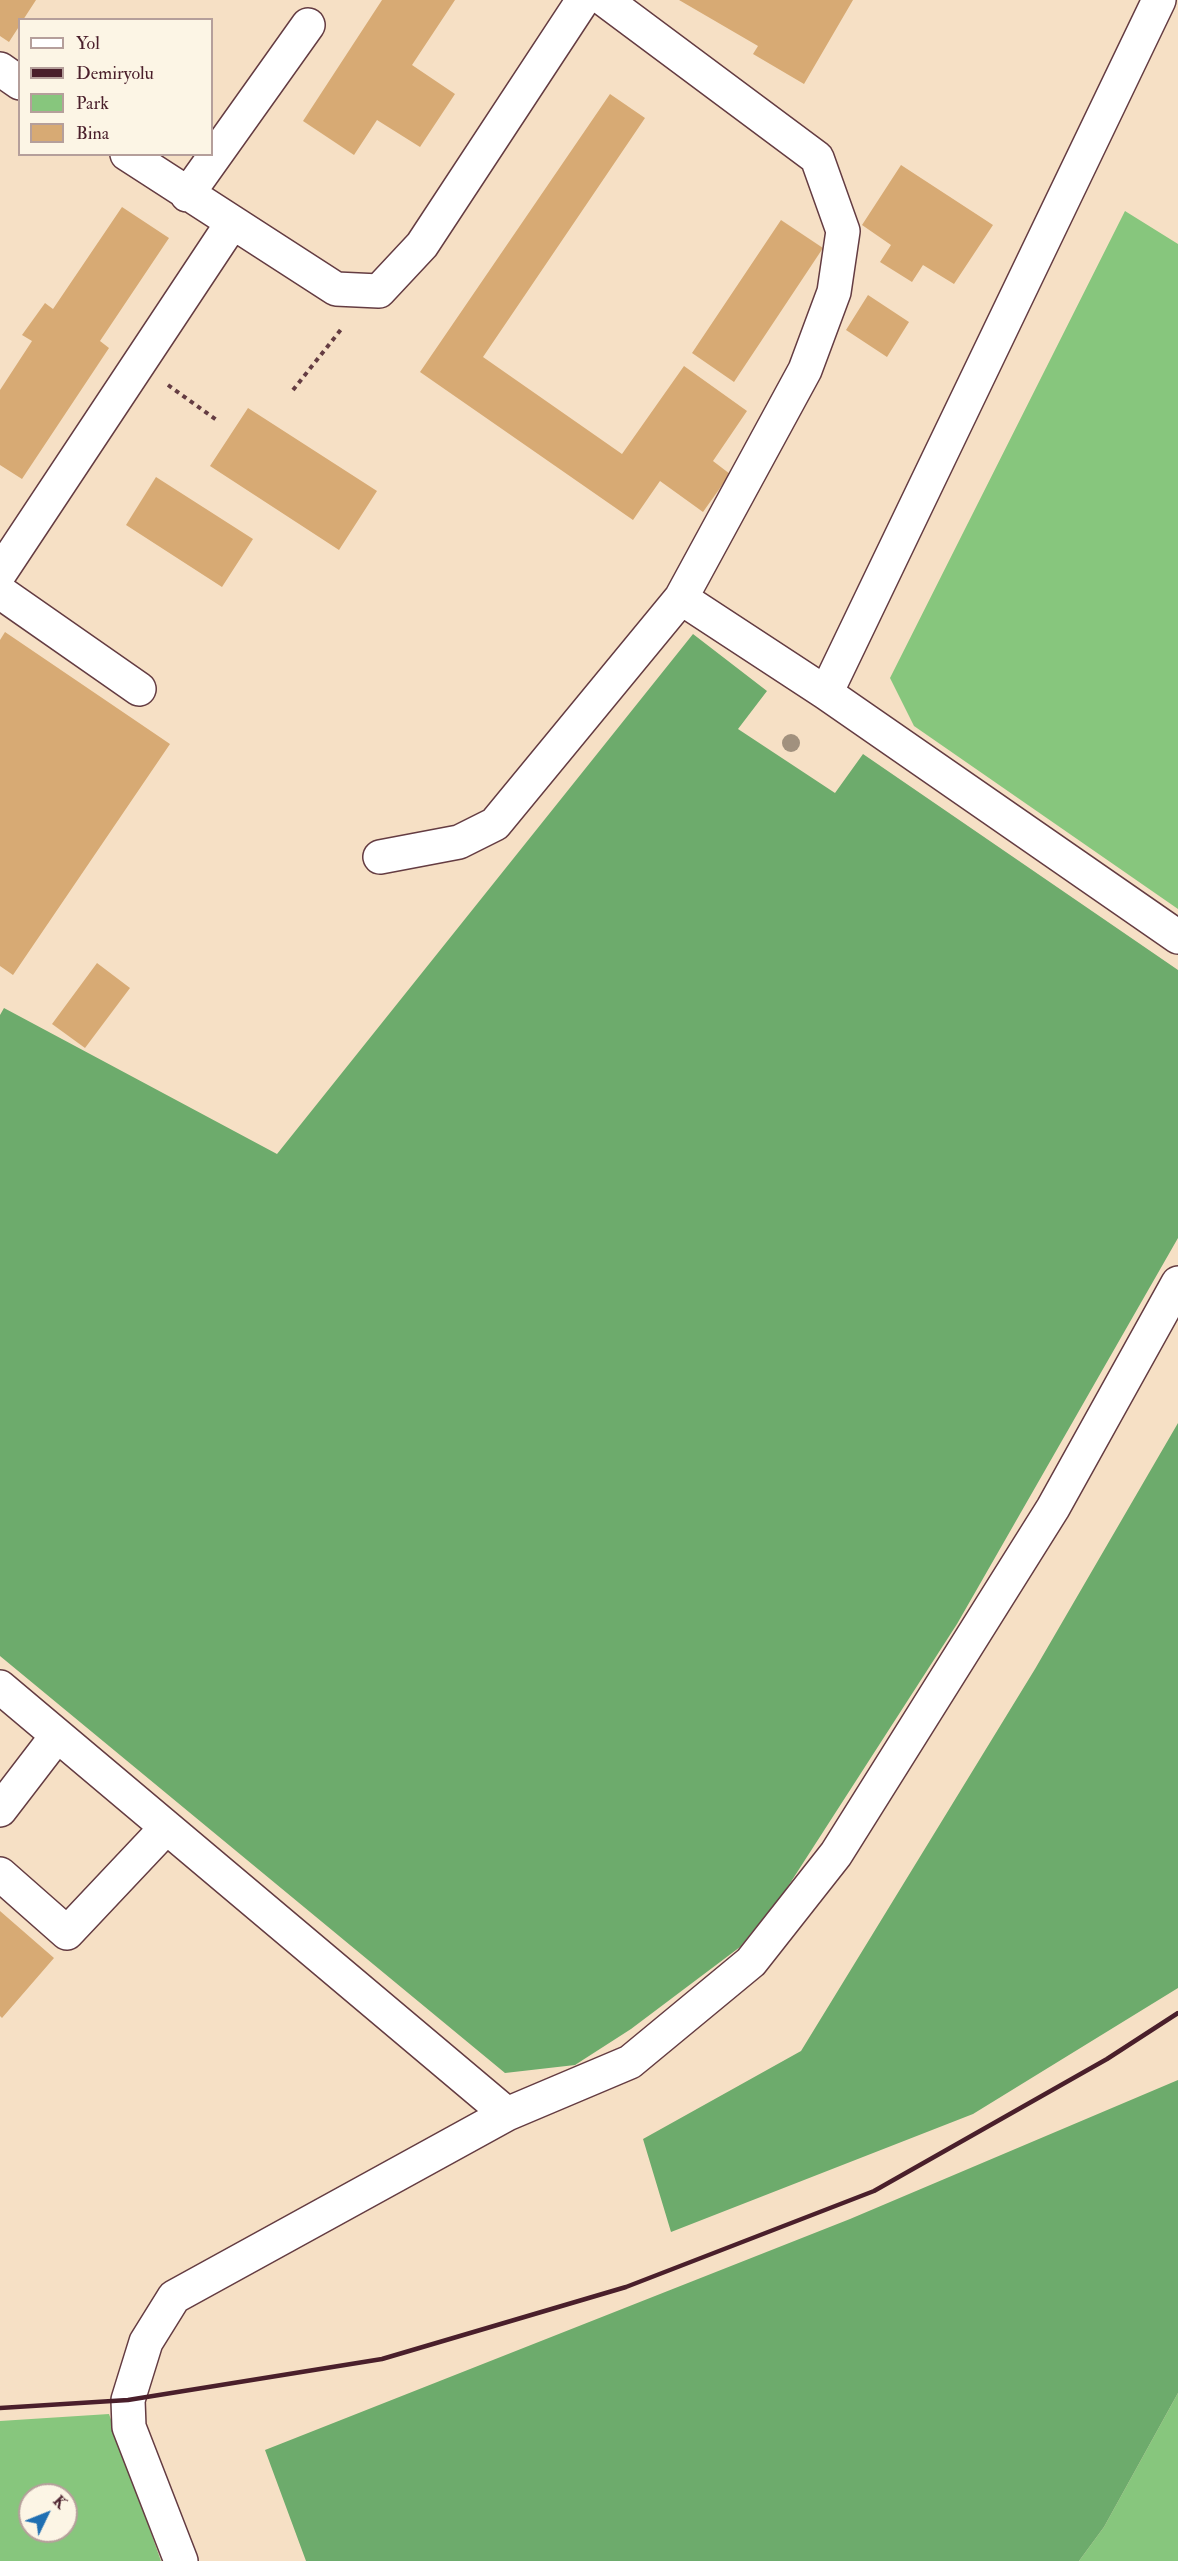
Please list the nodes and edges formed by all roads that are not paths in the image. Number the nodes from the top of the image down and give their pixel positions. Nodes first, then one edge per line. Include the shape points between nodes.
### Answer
1 (583, 0) edge
2 (605, 0) edge
3 (1159, 0) edge
4 (308, 25) dead end
5 (130, 156) edge
6 (187, 195) junction
7 (232, 223) junction
8 (0, 573) edge
9 (0, 592) edge
10 (681, 598) junction
11 (139, 689) dead end
12 (826, 693) junction
13 (380, 857) dead end
14 (1178, 938) edge
15 (1178, 1283) edge
16 (0, 1687) edge
17 (57, 1737) junction
18 (0, 1810) edge
19 (166, 1828) junction
20 (0, 1874) edge
21 (507, 2114) junction
22 (180, 2561) edge

1 - 7 street via 422,244 379,291 336,289
2 - 10 street via 817,158 843,231 834,292 805,370
3 - 12 street
4 - 6 street
5 - 6 street
6 - 7 street
7 - 8 street
9 - 11 street
10 - 12 street
10 - 13 street via 495,824 459,843
12 - 14 street
15 - 21 street via 1053,1508 836,1854 751,1962 630,2062
16 - 17 street
17 - 18 street
17 - 19 street
19 - 20 street via 67,1933
19 - 21 street
21 - 22 street via 174,2297 146,2342 128,2400 129,2427

